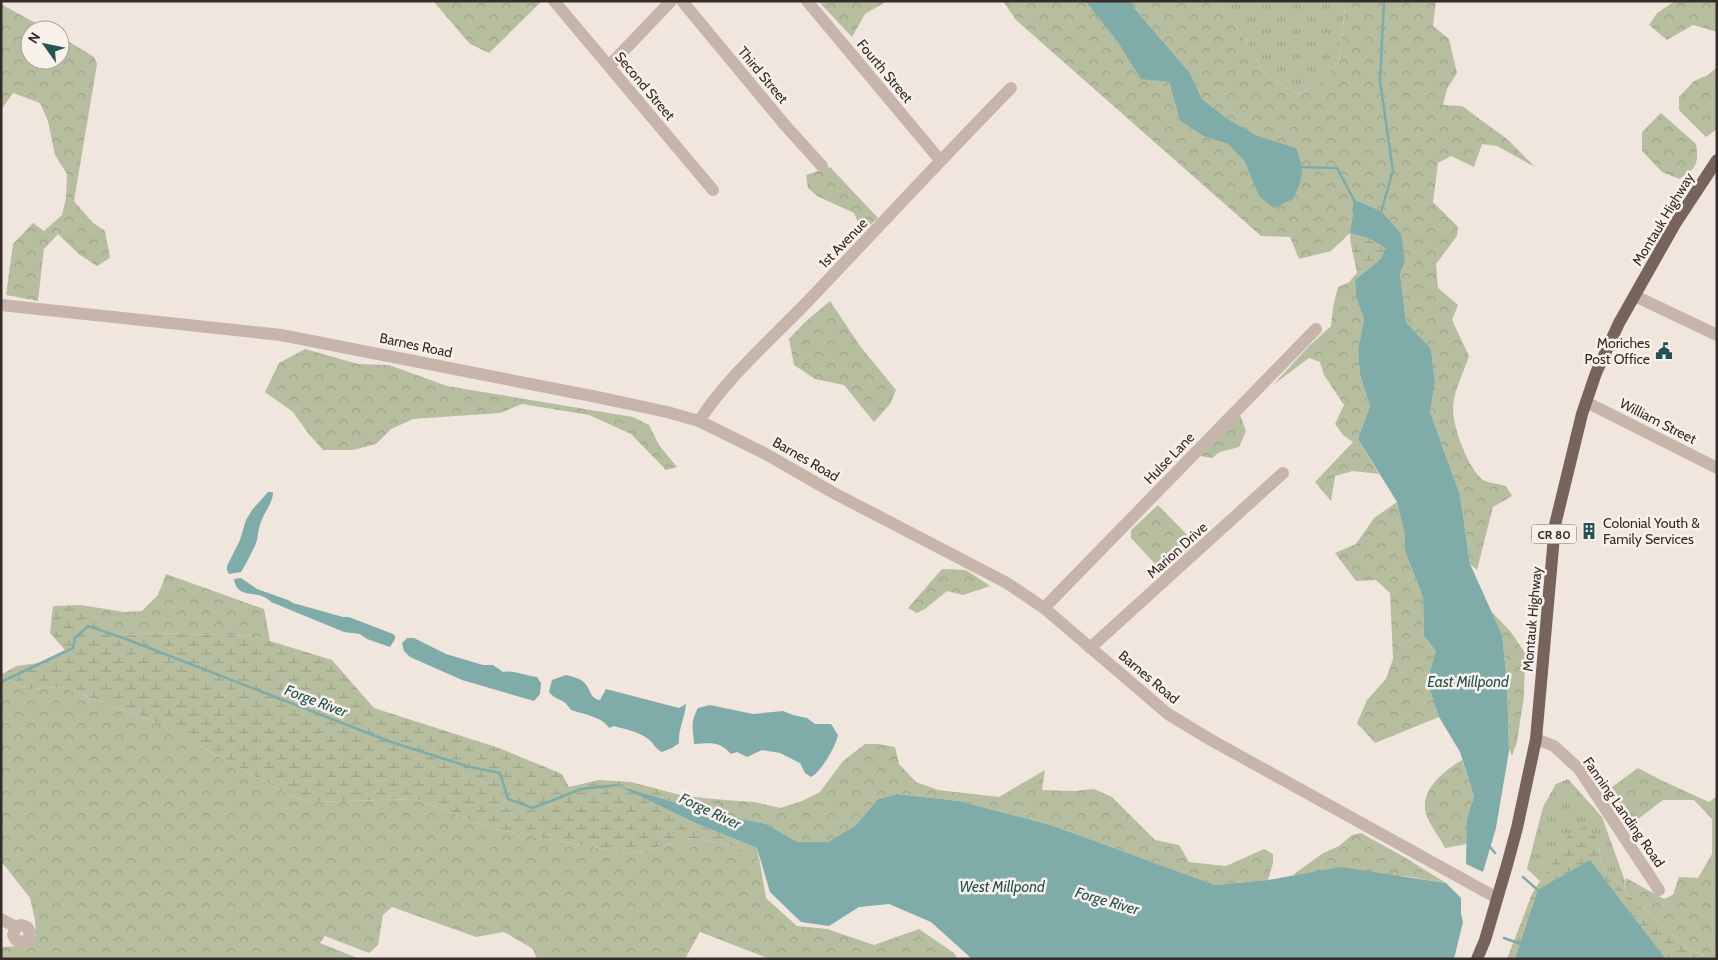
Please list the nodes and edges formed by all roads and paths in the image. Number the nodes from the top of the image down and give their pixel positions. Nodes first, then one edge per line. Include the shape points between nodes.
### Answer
1 (554, 1) edge
2 (671, 1) edge
3 (682, 1) edge
4 (807, 1) edge
5 (608, 66) junction
6 (1011, 88) dead end
7 (940, 160) junction
8 (1717, 160) edge
9 (822, 166) dead end
10 (713, 190) dead end
11 (1635, 296) junction
12 (1, 305) edge
13 (1316, 329) dead end
14 (1717, 335) edge
15 (1586, 402) junction
16 (699, 421) junction
17 (1717, 468) edge
18 (1283, 473) dead end
19 (1044, 608) junction
20 (1090, 648) junction
21 (1536, 739) junction
22 (1659, 890) dead end
23 (1497, 898) junction
24 (1, 919) edge
25 (16, 927) dead end
26 (1477, 959) edge

1 - 5 street, Second Street
2 - 5 street
3 - 9 street, Third Street
4 - 7 street, Fourth Street
5 - 10 street, Second Street
6 - 7 street, 1st Avenue
7 - 16 street, 1st Avenue via 734,377
8 - 11 main road, Montauk Highway / CR 80 via 1675,224
11 - 14 street
11 - 15 main road, Montauk Highway / CR 80 via 1619,323
12 - 16 street, Barnes Road via 281,335 596,396
13 - 19 street, Hulse Lane
15 - 17 street, William Street
15 - 21 main road, Montauk Highway / CR 80 via 1555,525
16 - 19 street, Barnes Road via 976,566
18 - 20 street, Marion Drive
19 - 20 street, Barnes Road
20 - 23 street, Barnes Road via 1168,714
21 - 22 street, Fanning Landing Road via 1554,746 1579,769
21 - 23 main road, Montauk Highway / CR 80 via 1517,828
23 - 26 main road, Montauk Highway / CR 80
24 - 25 street

